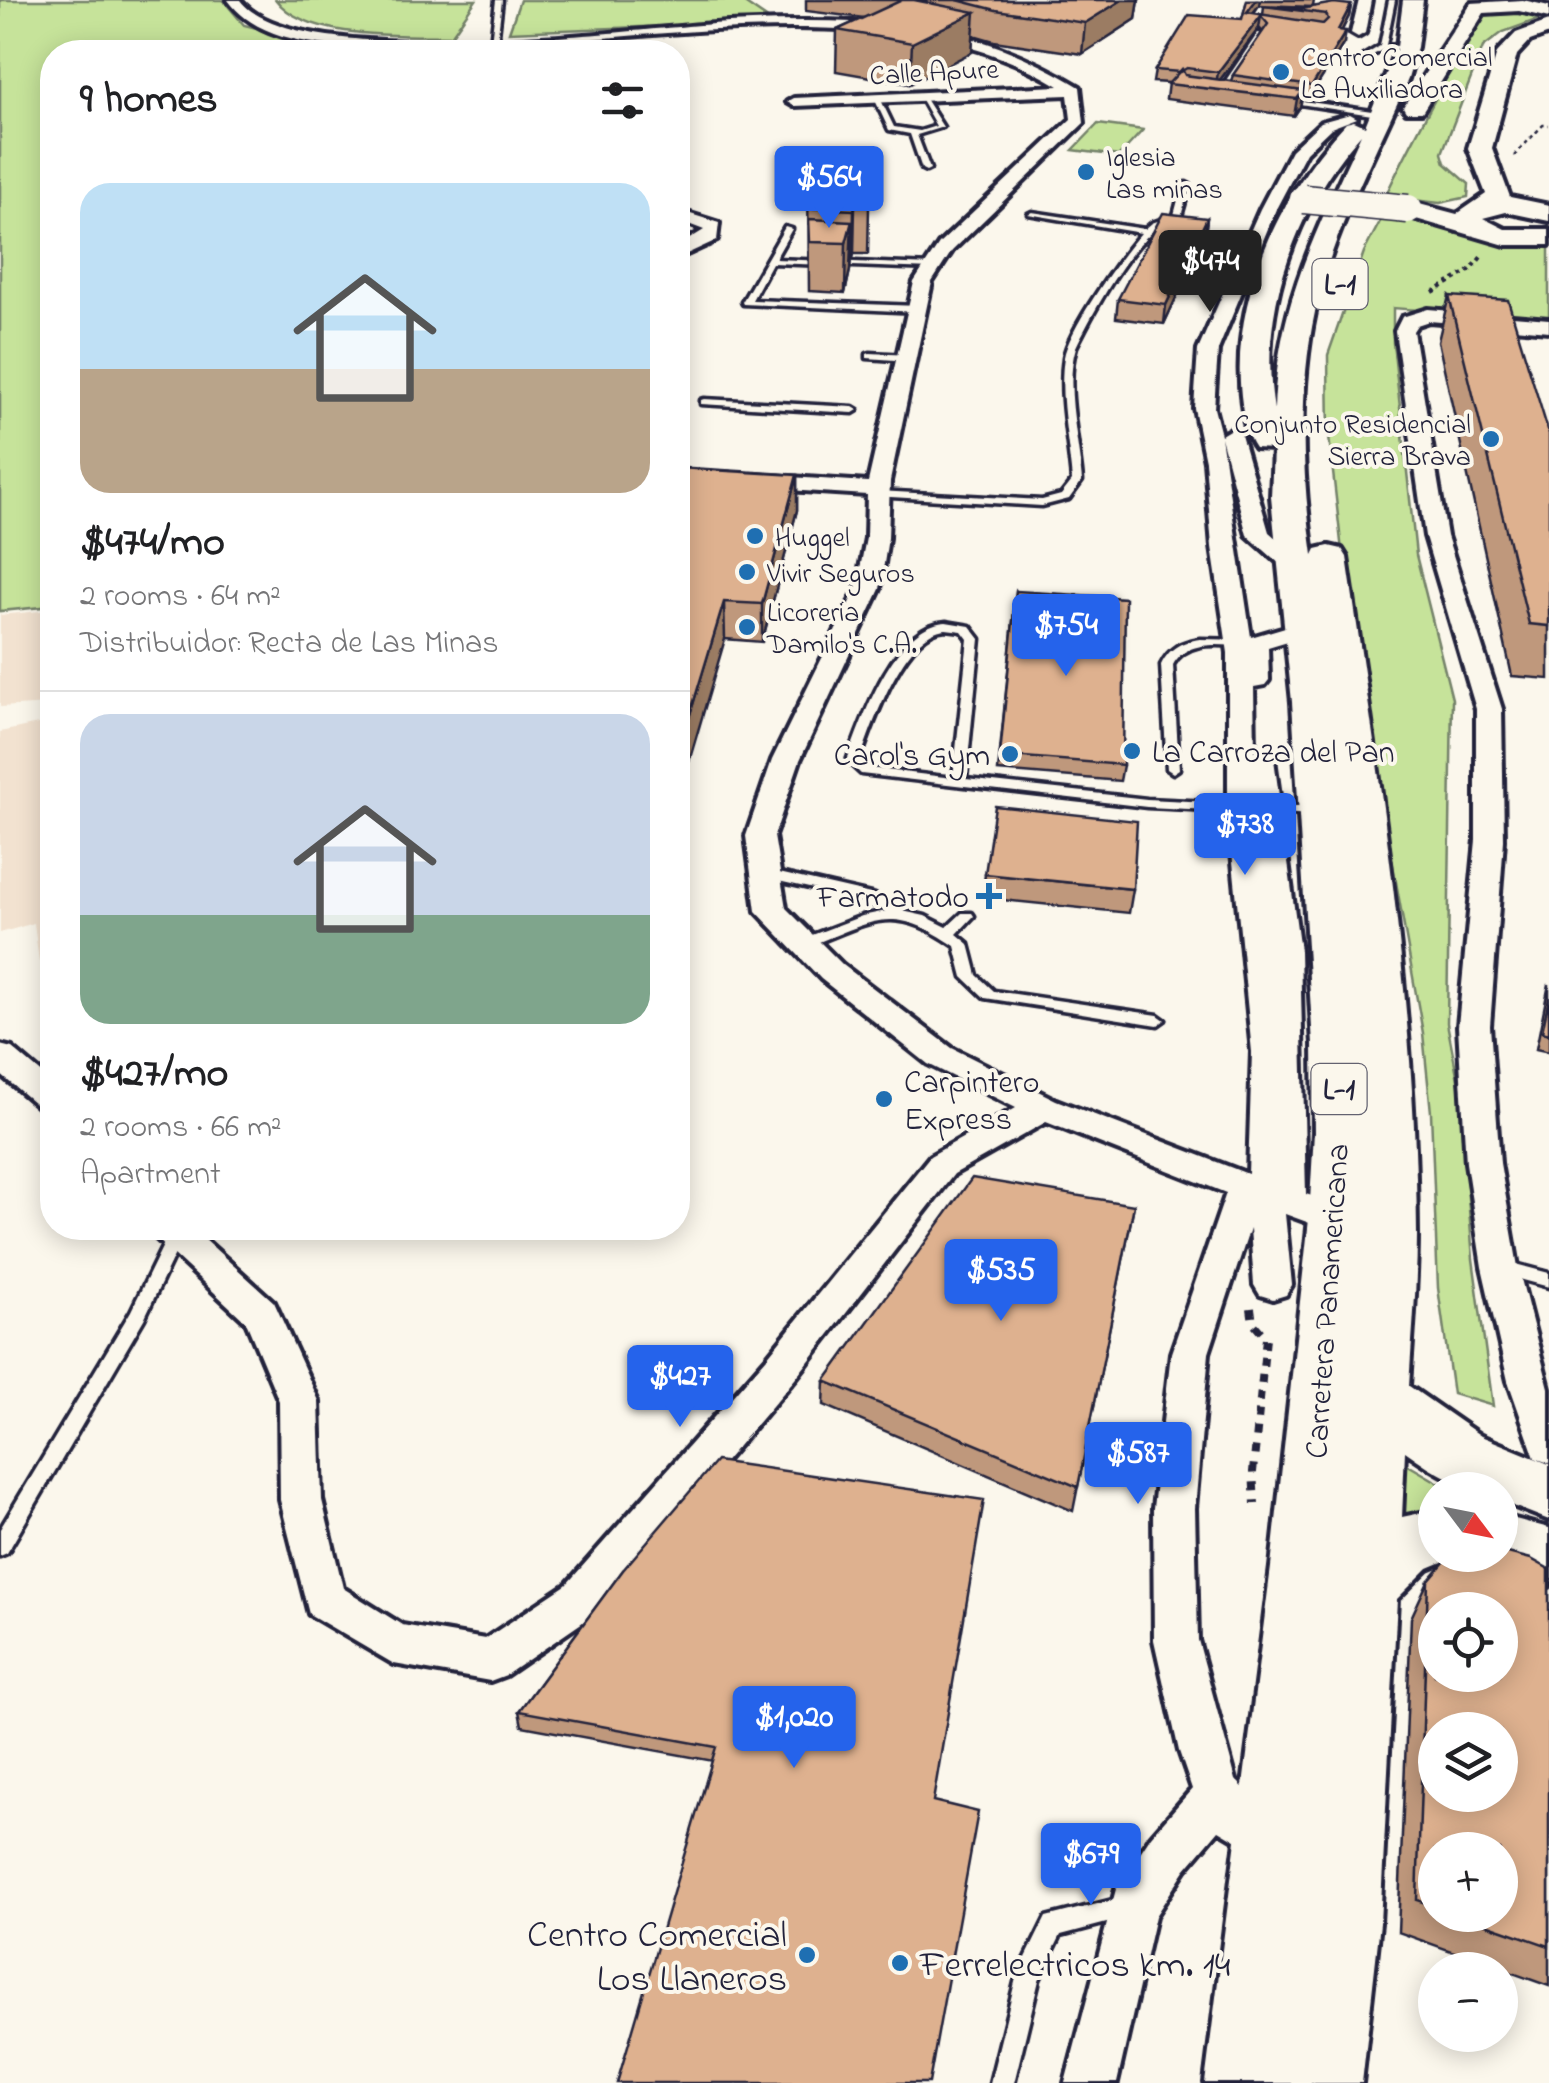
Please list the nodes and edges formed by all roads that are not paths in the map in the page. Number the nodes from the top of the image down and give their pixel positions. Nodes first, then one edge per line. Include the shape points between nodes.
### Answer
1 (234, 0) edge
2 (500, 0) edge
3 (1365, 0) edge
4 (1392, 0) edge
5 (1413, 0) edge
6 (1521, 0) edge
7 (1546, 20) edge
8 (1435, 27) dead end
9 (1358, 33) dead end
10 (1260, 34) edge
11 (327, 40) edge
12 (494, 40) edge
13 (585, 40) edge
14 (1383, 47) junction
15 (1407, 47) junction
16 (1362, 59) dead end
17 (1202, 89) edge
18 (1075, 90) junction
19 (1220, 91) junction
20 (1239, 94) edge
21 (922, 96) junction
22 (877, 98) junction
23 (1277, 99) edge
24 (794, 102) dead end
25 (1371, 113) junction
26 (913, 134) junction
27 (1490, 166) junction
28 (926, 169) dead end
29 (1186, 184) dead end
30 (1304, 199) junction
31 (1032, 214) dead end
32 (1549, 215) edge
33 (1483, 218) junction
34 (690, 219) edge
35 (788, 229) dead end
36 (1146, 232) junction
37 (690, 247) edge
38 (771, 261) junction
39 (933, 267) junction
40 (1344, 270) dead end
41 (918, 309) junction
42 (1549, 325) edge
43 (1324, 336) dead end
44 (870, 356) dead end
45 (909, 358) junction
46 (704, 402) dead end
47 (854, 410) dead end
48 (1308, 473) junction
49 (690, 477) edge
50 (879, 488) junction
51 (1298, 568) junction
52 (1279, 636) junction
53 (1173, 768) dead end
54 (960, 782) junction
55 (1254, 811) junction
56 (1320, 811) junction
57 (766, 874) junction
58 (900, 912) junction
59 (967, 916) dead end
60 (948, 934) junction
61 (804, 943) junction
62 (1158, 1020) dead end
63 (0, 1056) edge
64 (40, 1090) edge
65 (1044, 1108) junction
66 (1266, 1194) junction
67 (1337, 1219) junction
68 (168, 1240) edge
69 (182, 1240) edge
70 (1500, 1266) junction
71 (1549, 1280) edge
72 (1273, 1285) dead end
73 (1380, 1399) junction
74 (1549, 1446) edge
75 (1549, 1493) edge
76 (1418, 1541) edge
77 (0, 1547) edge
78 (1518, 1549) edge
79 (1549, 1558) edge
80 (1362, 1590) junction
81 (1218, 1795) junction
82 (1273, 1838) junction
83 (1133, 1906) junction
84 (1002, 2083) edge
85 (1092, 2083) edge
86 (1245, 2083) edge
87 (1322, 2083) edge

1 - 11 street via 258,23
2 - 12 lane
3 - 9 street
4 - 14 lane
5 - 15 main road, Carretera Panamericana / L-1
6 - 7 main road
7 - 25 main road, L-1 via 1518,5 1478,7
7 - 27 main road via 1507,53 1481,143
8 - 25 main road, Carretera Panamericana / L-1
10 - 19 lane
13 - 18 street via 791,18 942,36 1018,55
14 - 15 lane
14 - 16 lane
15 - 25 main road, Carretera Panamericana / L-1
17 - 19 lane
18 - 21 street, Calle Apure
18 - 39 street via 1078,120
19 - 20 lane
21 - 22 street, Calle Apure
21 - 26 lane via 940,127
22 - 24 street, Calle Apure
22 - 26 lane via 891,129
23 - 25 lane
25 - 30 main road, L-1 via 1336,146
25 - 40 main road, Carretera Panamericana / L-1 via 1358,225
25 - 48 main road, Carretera Panamericana / L-1 via 1300,309 1288,407
25 - 51 street via 1320,140 1306,158 1225,340 1226,405 1258,535
25 - 55 street via 1326,125 1299,150 1208,350 1204,408 1241,653
26 - 28 lane
27 - 32 main road
27 - 33 main road via 1498,195
29 - 36 lane via 1185,208
30 - 33 main road, bridge
30 - 48 main road, L-1 via 1257,316 1255,374 1264,436
31 - 36 lane
32 - 33 main road via 1519,206
34 - 37 street via 712,227 711,236
35 - 38 lane
36 - 50 lane via 1068,353 1077,480 1064,497 1042,503
38 - 39 lane
38 - 41 lane via 746,302
39 - 41 street
41 - 45 street
42 - 70 street via 1428,315 1410,320 1404,330 1436,536 1489,710 1490,840 1474,1026 1482,1163
43 - 48 main road, Carretera Panamericana / L-1 via 1314,368
44 - 45 lane
45 - 50 street
46 - 47 lane
48 - 51 main road, Carretera Panamericana / L-1
48 - 73 main road, Carretera Panamericana / L-1 via 1362,813 1384,1048 1389,1236
49 - 50 street
50 - 57 street via 868,590 786,760 760,836
51 - 52 main road, Carretera Panamericana / L-1
52 - 53 lane via 1183,644 1171,652
52 - 55 street via 1256,725
52 - 56 main road, Carretera Panamericana / L-1
54 - 54 lane via 866,771 853,762 874,706 929,628 966,628 974,639
54 - 55 lane
55 - 56 lane
55 - 66 street via 1285,951 1290,1125
56 - 67 main road, Carretera Panamericana / L-1 via 1338,1044
57 - 58 lane via 870,898
57 - 61 street via 771,911
58 - 60 lane
58 - 61 lane
59 - 60 lane
60 - 62 lane via 962,944 970,978 990,995
61 - 65 street via 940,1056
63 - 64 street
65 - 66 street
65 - 69 street via 942,1166 781,1368 581,1599 490,1660 394,1644 324,1600 300,1500 298,1401 261,1313
66 - 67 street
66 - 72 street
66 - 81 street via 1190,1353 1174,1508 1176,1640
67 - 82 main road, Carretera Panamericana / L-1
68 - 77 lane via 138,1314
70 - 71 lane
70 - 74 street
73 - 75 main road via 1460,1455
73 - 80 main road, Carretera Panamericana / L-1
76 - 80 main road
78 - 79 main road
80 - 87 main road, Carretera Panamericana / L-1 via 1342,1923
81 - 82 street
81 - 83 street
82 - 86 main road, Carretera Panamericana / L-1
83 - 84 lane via 1054,1925 1028,1978
83 - 85 street

